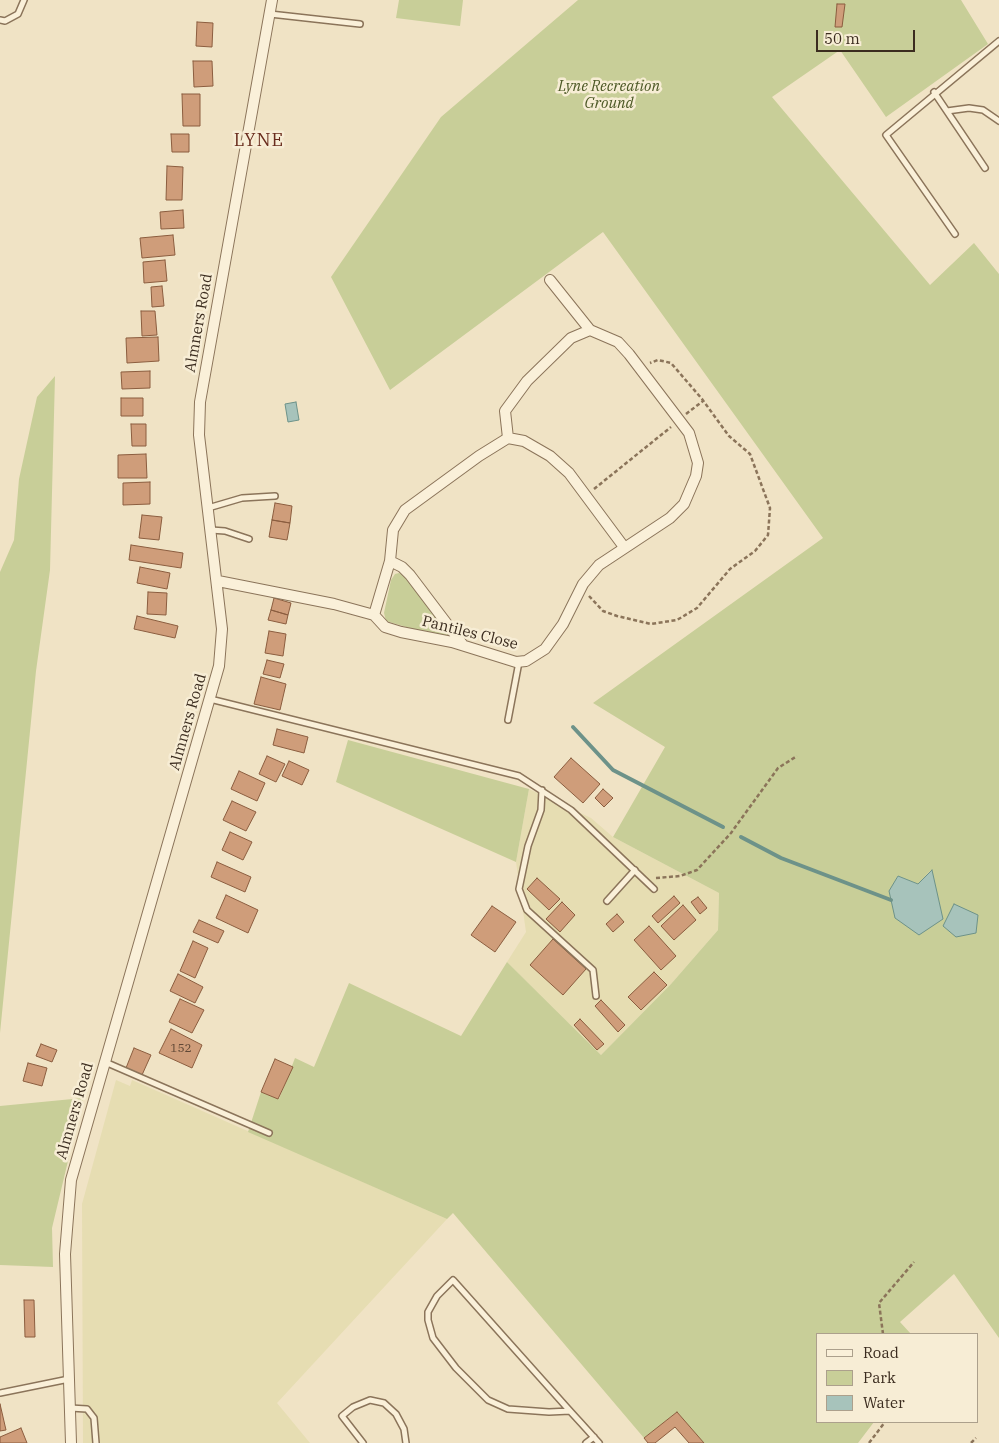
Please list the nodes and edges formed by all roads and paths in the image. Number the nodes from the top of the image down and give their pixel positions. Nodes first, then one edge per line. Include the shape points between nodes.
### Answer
1 (24, 0) edge
2 (272, 0) edge
3 (270, 14) junction
4 (0, 20) edge
5 (360, 24) dead end
6 (999, 41) edge
7 (934, 92) junction
8 (947, 111) junction
9 (999, 121) edge
10 (985, 168) dead end
11 (955, 234) dead end
12 (550, 280) dead end
13 (590, 330) junction
14 (641, 370) junction
15 (703, 400) junction
16 (679, 419) junction
17 (508, 438) junction
18 (275, 496) dead end
19 (584, 496) junction
20 (208, 508) junction
21 (211, 530) junction
22 (249, 539) dead end
23 (624, 547) junction
24 (390, 561) junction
25 (218, 581) junction
26 (579, 590) junction
27 (374, 615) junction
28 (463, 645) junction
29 (519, 661) junction
30 (209, 699) junction
31 (508, 720) dead end
32 (797, 756) dead end
33 (542, 790) junction
34 (635, 870) junction
35 (645, 880) junction
36 (654, 889) dead end
37 (607, 901) dead end
38 (596, 996) dead end
39 (105, 1062) junction
40 (270, 1133) dead end
41 (914, 1262) dead end
42 (883, 1333) edge
43 (69, 1379) junction
44 (0, 1393) edge
45 (70, 1408) junction
46 (570, 1411) junction
47 (884, 1423) edge
48 (594, 1438) junction
49 (976, 1438) dead end
50 (71, 1443) edge
51 (96, 1443) edge
52 (363, 1443) edge
53 (406, 1443) edge
54 (586, 1443) edge
55 (599, 1443) edge
56 (869, 1443) edge
57 (971, 1443) edge

1 - 4 lane via 18,14 5,21
2 - 3 street, Almners Road
3 - 5 lane
3 - 20 street, Almners Road via 200,402 199,435
6 - 7 lane
7 - 8 lane
7 - 11 lane via 886,135
8 - 9 lane via 983,110
8 - 10 lane
12 - 13 street
13 - 14 street, Pantiles Close via 618,342
13 - 17 street via 570,338 527,381 505,412
14 - 15 path via 658,360 671,363
14 - 16 street, Pantiles Close
15 - 16 path
15 - 26 path via 729,436 750,454 770,508 768,534 755,551 730,569 697,608 677,620 651,624 617,616 603,611 590,596
16 - 19 path via 640,454
16 - 23 street, Pantiles Close via 689,433 698,463 689,493 684,504 670,518
17 - 19 street via 524,441 550,456 569,473
17 - 24 street via 405,510 393,530
18 - 20 lane via 242,498
19 - 23 street
20 - 21 street, Almners Road
21 - 22 lane
21 - 25 street, Almners Road
23 - 26 street, Pantiles Close via 599,565
24 - 27 street
24 - 28 street via 410,575
25 - 27 street, Pantiles Close
25 - 30 street, Almners Road via 222,629 219,666
26 - 29 street, Pantiles Close via 545,649
27 - 28 street, Pantiles Close via 385,627
28 - 29 street, Pantiles Close
29 - 31 lane
30 - 33 lane via 519,776
30 - 39 street, Almners Road
32 - 35 path via 778,768 731,833 696,870 680,876
33 - 34 lane via 571,810
33 - 38 lane via 541,810 528,846 519,889 527,910 593,970
34 - 35 lane
34 - 37 lane
35 - 36 lane
39 - 40 lane
39 - 43 street, Almners Road via 68,1196 65,1254
41 - 42 path via 879,1303
43 - 44 lane
43 - 45 street, Almners Road
45 - 50 street, Almners Road
45 - 51 lane via 87,1409 94,1418
46 - 46 lane via 508,1409 488,1400 456,1368 433,1338 428,1312 437,1296 453,1280
46 - 48 lane
47 - 56 path
48 - 54 lane
48 - 55 lane
49 - 57 path
52 - 53 lane via 342,1416 370,1400 384,1403 396,1414 404,1429

